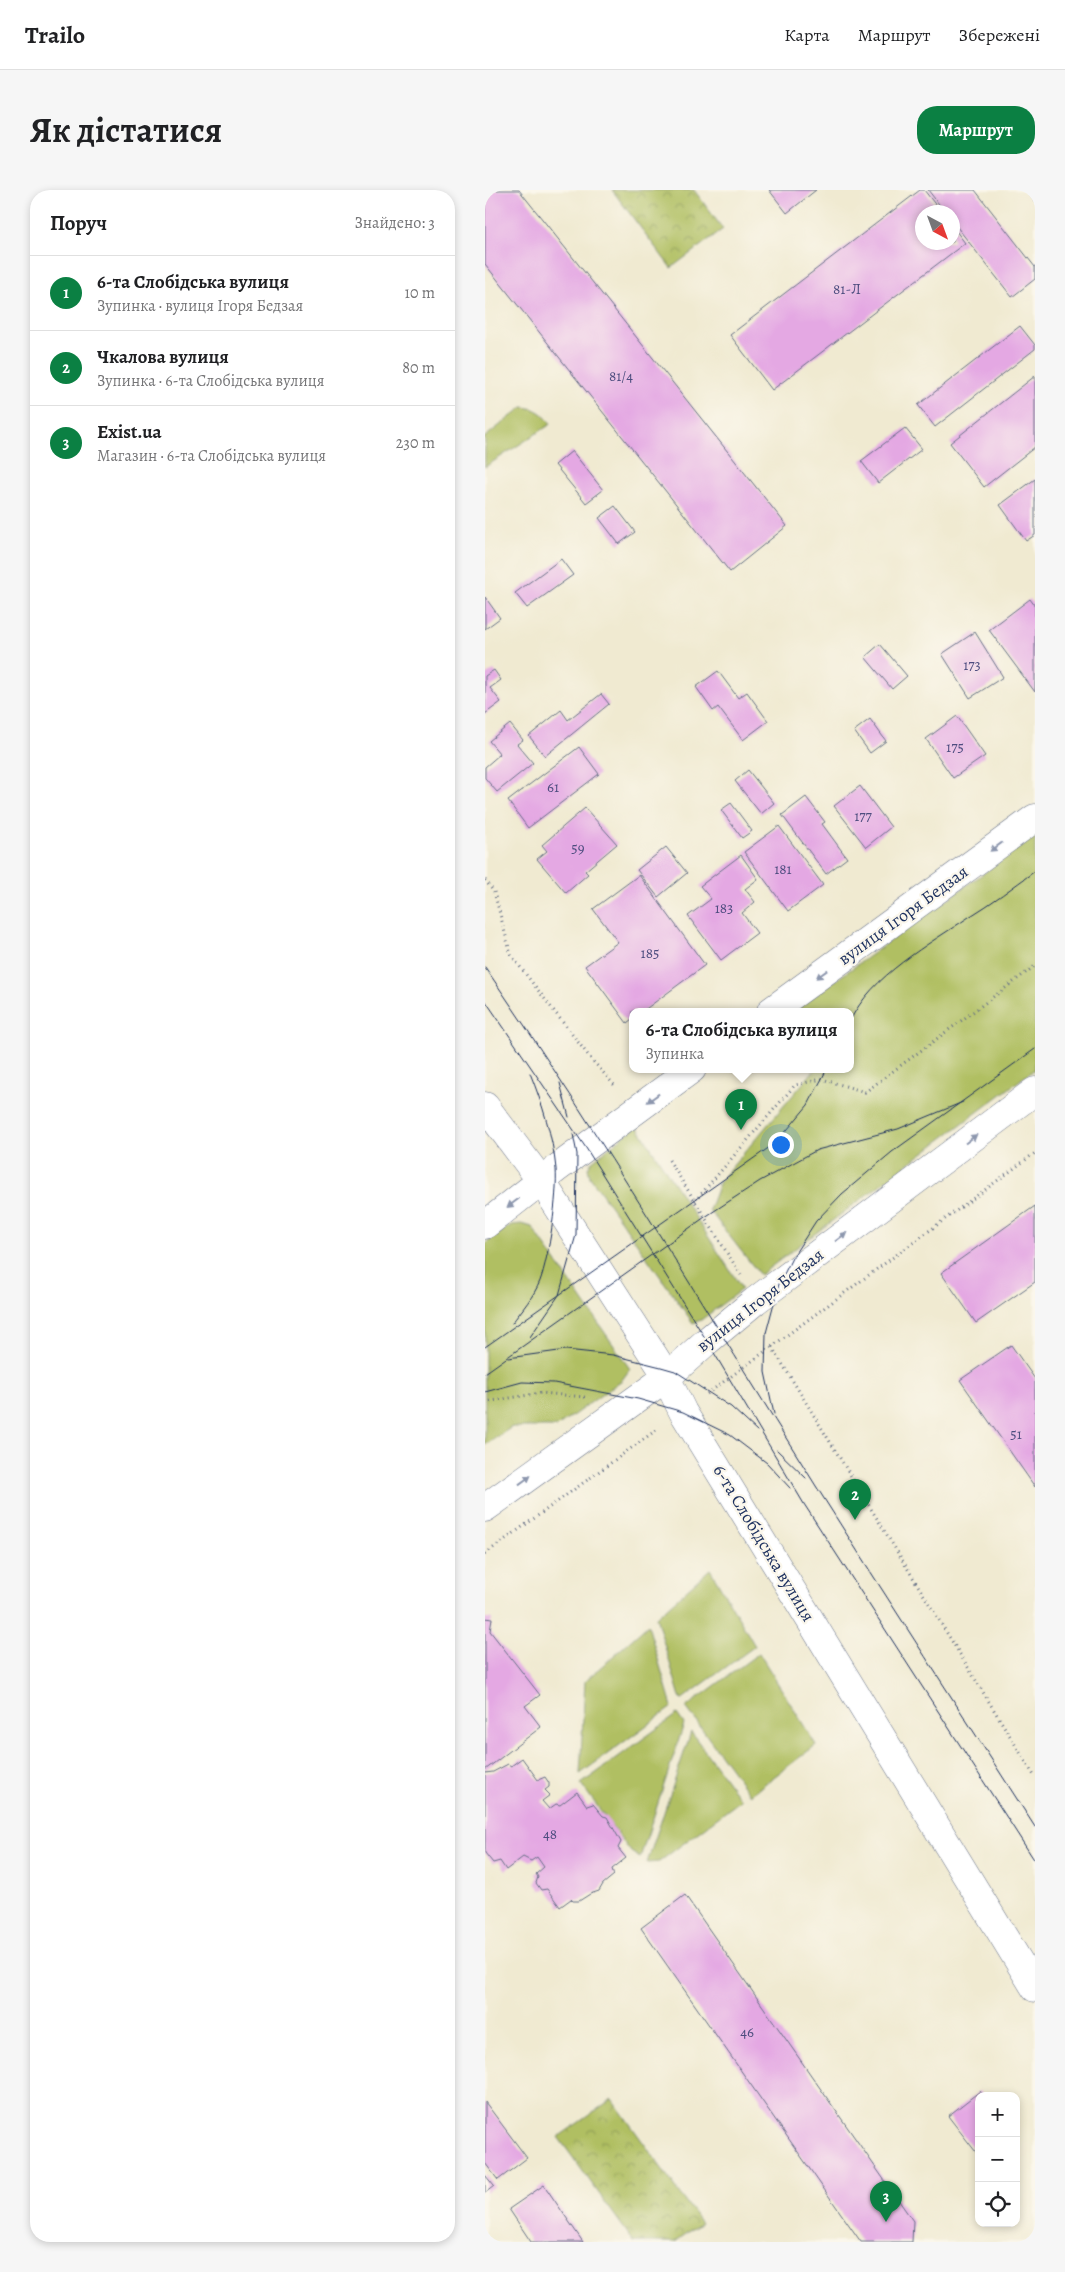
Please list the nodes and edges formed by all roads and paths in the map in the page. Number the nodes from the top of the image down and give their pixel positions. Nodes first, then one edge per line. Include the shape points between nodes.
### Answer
1 (1035, 818) edge
2 (485, 880) edge
3 (1035, 966) edge
4 (775, 1008) edge
5 (688, 1073) edge
6 (621, 1092) dead end
7 (1035, 1092) edge
8 (485, 1106) edge
9 (1035, 1153) edge
10 (669, 1160) dead end
11 (542, 1182) junction
12 (695, 1201) junction
13 (485, 1225) edge
14 (744, 1278) dead end
15 (667, 1377) junction
16 (585, 1397) dead end
17 (485, 1402) edge
18 (622, 1455) dead end
19 (485, 1508) edge
20 (485, 1554) edge
21 (1035, 1777) edge
22 (1035, 1988) edge

1 -> 4 street, вулиця Ігоря Бедзая
2 - 6 path via 494,892 511,955 591,1059
3 - 12 path via 865,1092 822,1079 795,1085
5 -> 11 street
15 -> 7 street, вулиця Ігоря Бедзая via 755,1302
8 - 11 street, 6-та Слобідська вулиця
9 - 21 path via 772,1347
10 - 12 path
11 -> 13 street
11 - 15 street, 6-та Слобідська вулиця
12 - 14 path
19 -> 15 street, вулиця Ігоря Бедзая
15 - 22 street, 6-та Слобідська вулиця via 683,1412
16 - 17 path via 541,1393
18 - 20 path

